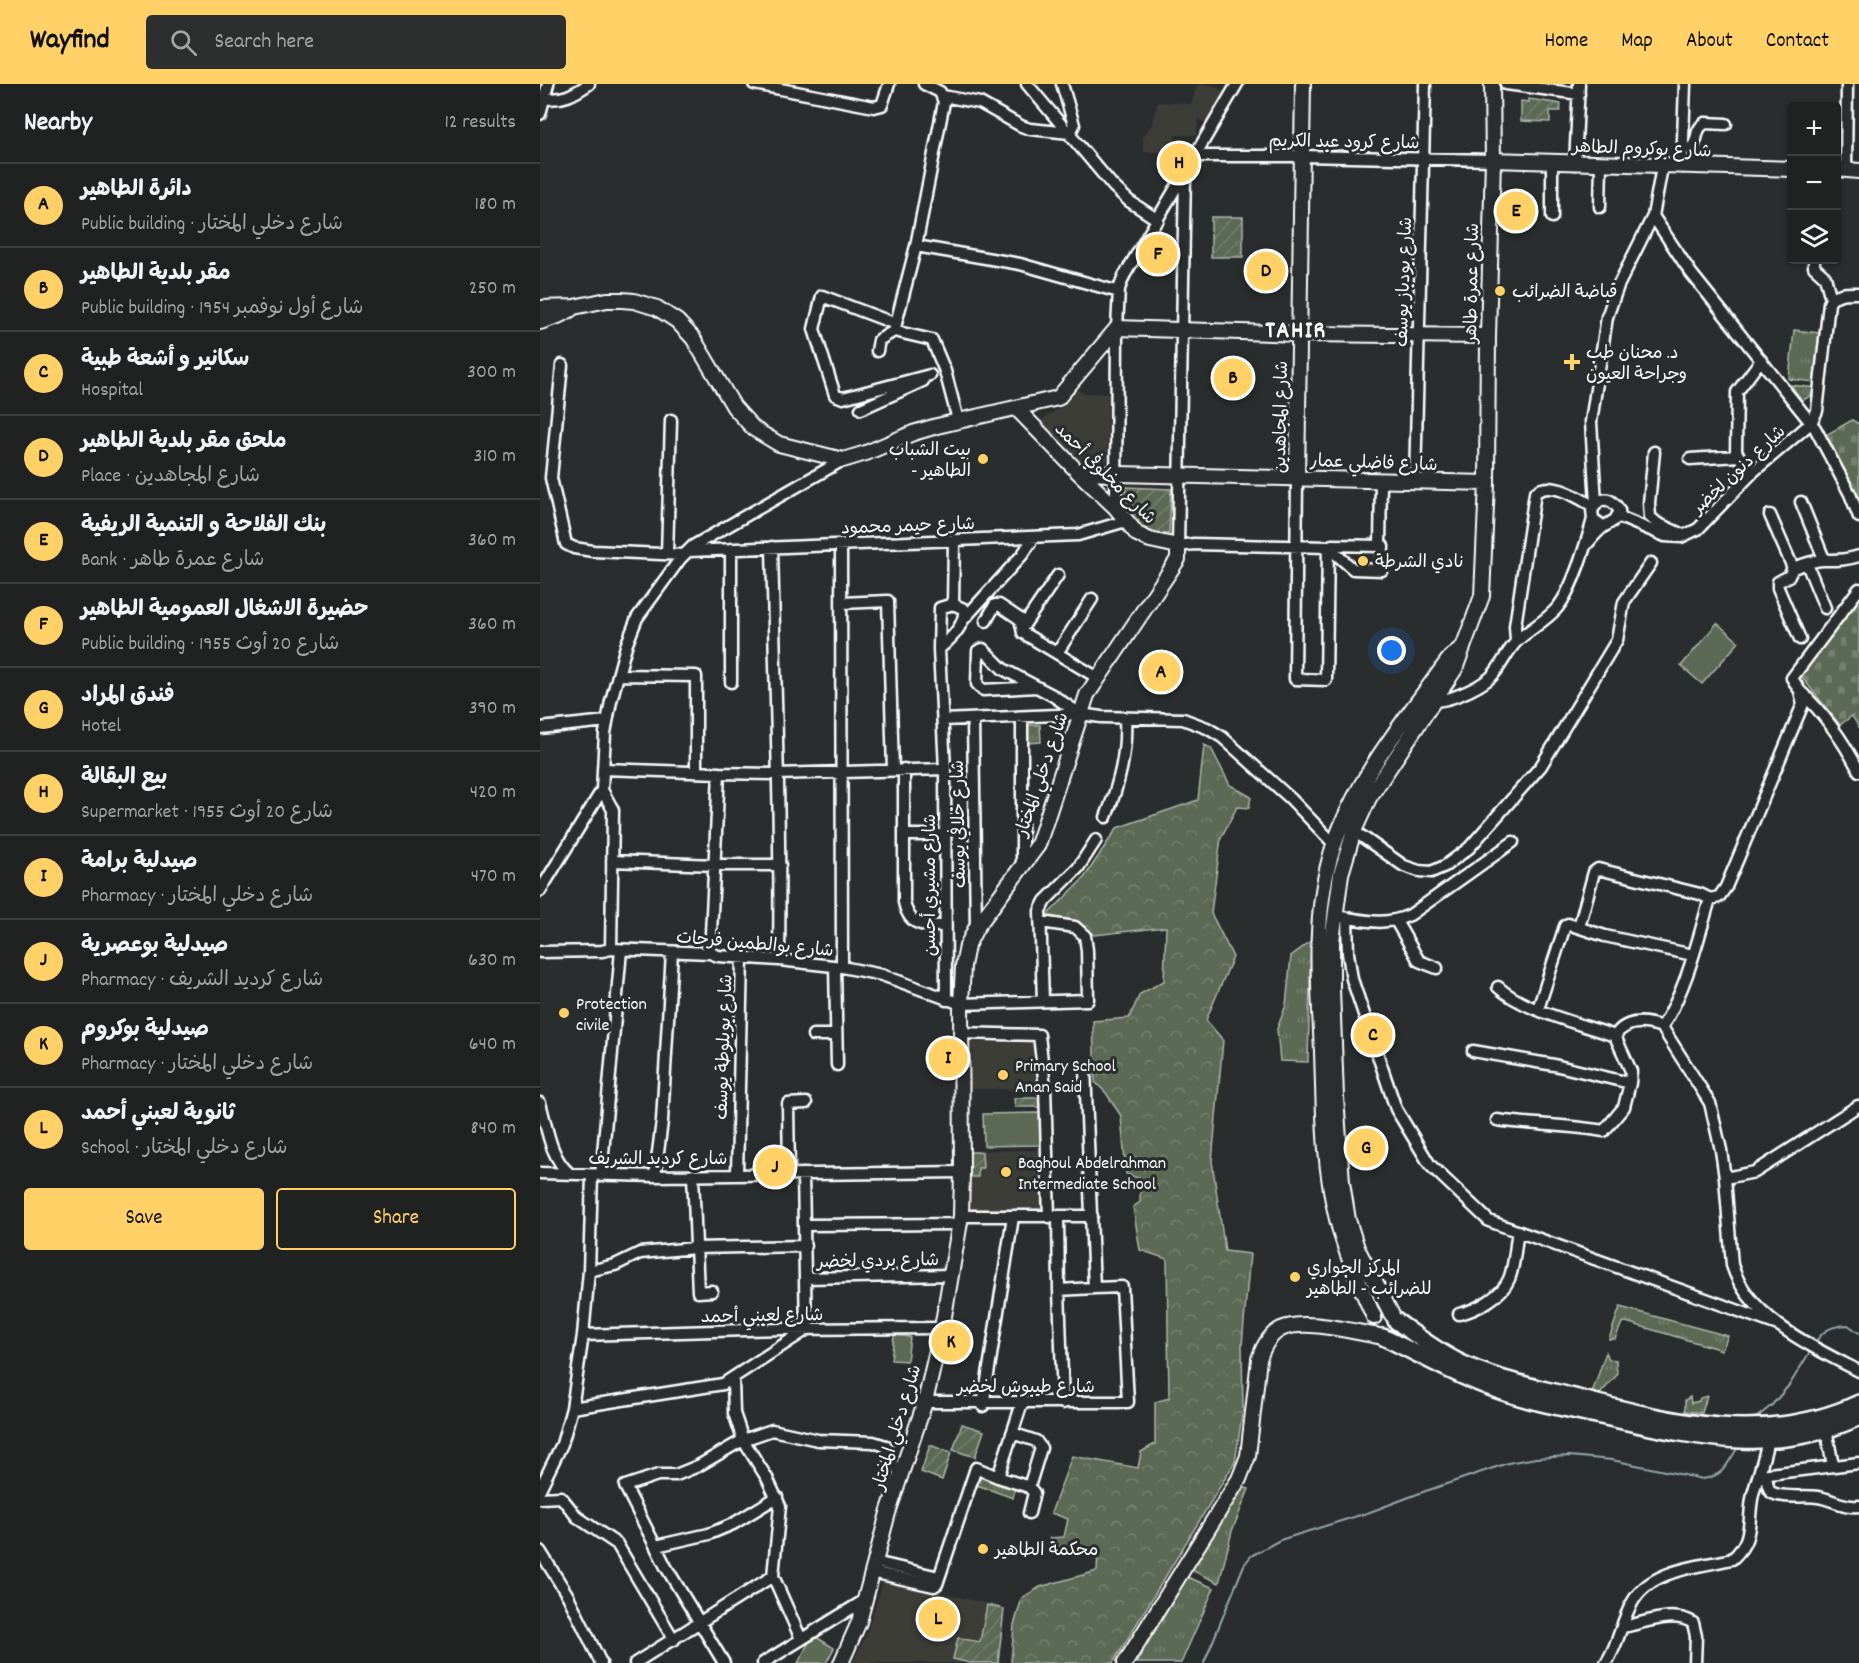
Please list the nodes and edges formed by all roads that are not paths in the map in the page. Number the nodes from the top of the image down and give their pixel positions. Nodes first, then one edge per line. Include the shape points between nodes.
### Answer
1 (548, 84) edge
2 (589, 84) edge
3 (754, 84) edge
4 (889, 84) edge
5 (924, 84) edge
6 (1028, 84) edge
7 (1062, 84) edge
8 (1238, 84) edge
9 (1303, 84) edge
10 (1425, 84) edge
11 (1492, 84) edge
12 (1506, 84) edge
13 (1685, 84) edge
14 (1847, 84) edge
15 (1579, 89) edge
16 (943, 96) junction
17 (544, 98) junction
18 (540, 114) edge
19 (1726, 124) dead end
20 (1070, 133) junction
21 (1683, 148) junction
22 (1195, 156) junction
23 (1301, 156) junction
24 (1423, 159) junction
25 (1492, 160) junction
26 (1552, 163) junction
27 (1575, 164) junction
28 (1601, 165) junction
29 (1662, 166) junction
30 (1682, 167) junction
31 (1787, 169) edge
32 (1847, 170) edge
33 (1181, 191) junction
34 (1600, 207) dead end
35 (1653, 216) junction
36 (1552, 217) dead end
37 (1158, 220) junction
38 (916, 246) junction
39 (1814, 264) edge
40 (1119, 292) junction
41 (1859, 292) edge
42 (1831, 299) junction
43 (574, 307) junction
44 (540, 308) edge
45 (540, 322) edge
46 (895, 327) junction
47 (1117, 328) junction
48 (1184, 331) junction
49 (1300, 334) junction
50 (1418, 335) junction
51 (1488, 336) junction
52 (877, 351) dead end
53 (1761, 360) junction
54 (562, 365) dead end
55 (945, 371) junction
56 (930, 375) junction
57 (861, 409) dead end
58 (1017, 409) junction
59 (671, 420) dead end
60 (958, 420) junction
61 (1811, 423) junction
62 (1654, 452) dead end
63 (1739, 456) junction
64 (1690, 459) dead end
65 (843, 460) junction
66 (1116, 472) junction
67 (1079, 473) junction
68 (1594, 473) junction
69 (1751, 474) junction
70 (1181, 475) junction
71 (1297, 477) junction
72 (1382, 481) junction
73 (1415, 481) junction
74 (1487, 483) junction
75 (1607, 500) junction
76 (1801, 502) dead end
77 (1594, 505) junction
78 (1116, 508) junction
79 (1770, 515) dead end
80 (1617, 516) junction
81 (1859, 517) edge
82 (1593, 519) junction
83 (1126, 521) junction
84 (1604, 526) junction
85 (1684, 536) junction
86 (1034, 537) junction
87 (954, 540) junction
88 (841, 544) junction
89 (1586, 545) junction
90 (1178, 546) junction
91 (1296, 546) junction
92 (1380, 546) junction
93 (772, 547) junction
94 (1328, 548) junction
95 (731, 549) junction
96 (686, 553) junction
97 (667, 554) junction
98 (1859, 556) edge
99 (1824, 559) junction
100 (1651, 563) dead end
101 (1807, 564) junction
102 (1793, 568) junction
103 (1058, 574) dead end
104 (1859, 589) edge
105 (1092, 599) dead end
106 (841, 603) junction
107 (953, 604) junction
108 (1825, 608) dead end
109 (963, 620) junction
110 (986, 621) dead end
111 (1022, 628) junction
112 (1800, 639) dead end
113 (1516, 641) junction
114 (939, 649) junction
115 (1057, 653) junction
116 (618, 675) junction
117 (1098, 678) junction
118 (731, 682) dead end
119 (1037, 687) junction
120 (1800, 691) junction
121 (1052, 695) junction
122 (1429, 699) junction
123 (1080, 714) junction
124 (1053, 715) junction
125 (1022, 717) junction
126 (1125, 718) junction
127 (943, 720) junction
128 (973, 720) junction
129 (607, 721) junction
130 (540, 728) edge
131 (1847, 748) junction
132 (1859, 752) edge
133 (603, 769) junction
134 (945, 769) junction
135 (898, 770) junction
136 (1859, 771) edge
137 (696, 772) junction
138 (842, 772) junction
139 (719, 773) junction
140 (776, 774) junction
141 (603, 790) junction
142 (1106, 817) dead end
143 (1354, 831) junction
144 (904, 835) junction
145 (946, 835) junction
146 (1096, 840) dead end
147 (1513, 842) dead end
148 (1334, 844) junction
149 (612, 861) junction
150 (715, 865) junction
151 (780, 865) junction
152 (1022, 866) junction
153 (540, 891) edge
154 (1710, 899) junction
155 (1341, 917) junction
156 (1396, 921) junction
157 (1041, 922) junction
158 (945, 926) junction
159 (1579, 927) junction
160 (976, 928) junction
161 (616, 950) junction
162 (540, 952) edge
163 (672, 952) junction
164 (710, 953) junction
165 (1693, 955) junction
166 (742, 958) junction
167 (779, 960) junction
168 (839, 967) junction
169 (1437, 968) dead end
170 (1498, 987) dead end
171 (946, 1000) junction
172 (1043, 1001) junction
173 (961, 1004) junction
174 (1538, 1009) junction
175 (1662, 1026) junction
176 (960, 1033) junction
177 (813, 1035) dead end
178 (836, 1035) junction
179 (1615, 1036) junction
180 (1473, 1051) dead end
181 (837, 1065) dead end
182 (1085, 1068) dead end
183 (1630, 1083) junction
184 (540, 1103) edge
185 (806, 1103) dead end
186 (1858, 1106) edge
187 (1497, 1120) dead end
188 (540, 1173) edge
189 (569, 1173) junction
190 (962, 1173) junction
191 (736, 1174) junction
192 (803, 1174) junction
193 (693, 1175) junction
194 (789, 1175) junction
195 (596, 1176) junction
196 (656, 1176) junction
197 (1725, 1178) junction
198 (1092, 1216) junction
199 (1012, 1217) junction
200 (1054, 1217) junction
201 (960, 1220) junction
202 (805, 1226) junction
203 (1518, 1231) junction
204 (805, 1246) junction
205 (695, 1248) junction
206 (589, 1271) junction
207 (951, 1275) junction
208 (805, 1278) junction
209 (1094, 1288) junction
210 (1059, 1290) junction
211 (712, 1292) dead end
212 (1459, 1314) dead end
213 (1394, 1318) junction
214 (1368, 1325) junction
215 (1778, 1325) junction
216 (942, 1328) junction
217 (806, 1330) junction
218 (583, 1335) junction
219 (1859, 1371) edge
220 (733, 1379) junction
221 (925, 1402) junction
222 (1022, 1403) junction
223 (1063, 1403) junction
224 (1859, 1403) edge
225 (983, 1405) junction
226 (572, 1408) junction
227 (1859, 1417) edge
228 (1826, 1429) junction
229 (1012, 1433) junction
230 (743, 1440) junction
231 (1768, 1440) junction
232 (1859, 1463) edge
233 (1833, 1466) junction
234 (901, 1472) junction
235 (1763, 1475) junction
236 (998, 1477) junction
237 (1029, 1487) junction
238 (540, 1489) edge
239 (777, 1497) junction
240 (540, 1498) edge
241 (1859, 1506) edge
242 (1029, 1514) dead end
243 (656, 1546) junction
244 (540, 1551) edge
245 (873, 1567) junction
246 (773, 1576) junction
247 (865, 1600) junction
248 (844, 1613) junction
249 (859, 1622) junction
250 (700, 1623) junction
251 (1623, 1627) junction
252 (801, 1639) junction
253 (674, 1640) junction
254 (601, 1663) edge
255 (635, 1663) edge
256 (724, 1663) edge
257 (763, 1663) edge
258 (841, 1663) edge
259 (1125, 1663) edge
260 (1606, 1663) edge
261 (1695, 1663) edge

1 - 17 street
2 - 17 street via 557,100
3 - 4 street via 874,107 882,105
5 - 16 street
6 - 20 street
7 - 20 street via 1074,125
8 - 22 street
9 - 23 main road, شارع المجاهدين
10 - 24 street, شارع بودباز يوسف
11 - 25 main road, شارع عمرة طاهر
12 - 15 street
13 - 21 street
14 - 32 street
15 - 27 street
16 - 20 street via 980,103 1030,129
16 - 38 street
17 - 18 street
19 - 21 street via 1705,123 1697,132 1694,146
20 - 37 street via 1113,186
21 - 30 street
22 - 23 street, شارع كرود عبد الكريم
22 - 33 street, شارع دخلي المختار
23 - 24 street, شارع كرود عبد الكريم
23 - 49 main road, شارع المجاهدين
24 - 25 street, شارع كرود عبد الكريم
24 - 50 street, شارع بودباز يوسف
25 - 26 main road, شارع بوكروم الطاهر
25 - 51 main road, شارع عمرة طاهر
26 - 27 main road, شارع بوكروم الطاهر
26 - 36 street
27 - 28 main road, شارع بوكروم الطاهر
28 - 29 main road, شارع بوكروم الطاهر
28 - 34 street
29 - 30 main road, شارع بوكروم الطاهر
29 - 35 street
30 - 31 main road, شارع بوكروم الطاهر
33 - 37 street
33 - 48 street, شارع دخلي المختار
35 - 53 street via 1691,273
35 - 68 street via 1607,317 1591,422
37 - 40 street via 1124,276
38 - 40 street via 1020,264
38 - 46 street
39 - 42 street via 1825,277
40 - 47 street
41 - 42 street via 1838,294
42 - 61 street via 1817,411
43 - 44 main road
43 - 45 main road
43 - 65 main road via 622,300 646,304 667,314 693,338 734,407 754,429 779,444
46 - 52 street via 879,340
46 - 55 street via 932,340
46 - 56 street via 822,296 814,329 835,395 843,398
47 - 48 main road
47 - 58 main road via 1058,398
47 - 66 street
48 - 49 main road
48 - 70 street, شارع دخلي المختار
49 - 50 main road
49 - 71 main road, شارع المجاهدين
50 - 51 main road
50 - 73 street, شارع بودباز يوسف
51 - 74 main road, شارع عمرة طاهر
53 - 61 street
53 - 63 street via 1737,392
54 - 97 street, شارع حيمر محمود via 551,478 566,544 593,551
55 - 56 street
55 - 60 street
56 - 57 street
58 - 60 main road
58 - 67 main road, شارع مخلوفي أحمد
59 - 97 street
60 - 65 main road
61 - 69 street, شارع دنون لخضر
61 - 81 street
62 - 85 street via 1650,516
63 - 64 street
63 - 69 street
65 - 96 street
66 - 67 main road, شارع فاضلي عمار
66 - 70 main road, شارع فاضلي عمار
66 - 78 street
67 - 78 main road, شارع مخلوفي أحمد
68 - 75 street
68 - 77 street
69 - 85 street, شارع دنون لخضر via 1698,529
70 - 71 main road, شارع فاضلي عمار
70 - 90 street, شارع دخلي المختار
71 - 72 main road, شارع فاضلي عمار
71 - 91 street, شارع المجاهدين
72 - 73 main road, شارع فاضلي عمار
72 - 92 street
73 - 74 main road, شارع فاضلي عمار
74 - 122 main road, شارع عمرة طاهر via 1480,605 1462,648 1449,659
75 - 77 street
75 - 80 street via 1615,504
76 - 99 street
77 - 82 street
77 - 113 street via 1552,488 1535,493
78 - 83 main road, شارع مخلوفي أحمد
79 - 102 street
80 - 84 street via 1612,524
80 - 85 street, شارع دنون لخضر via 1665,536
82 - 84 street
82 - 89 street
83 - 86 street, شارع حيمر محمود via 1078,535
83 - 90 main road, شارع مخلوفي أحمد via 1143,537
84 - 89 street
86 - 87 street, شارع حيمر محمود
86 - 109 street
87 - 88 street, شارع حيمر محمود
87 - 107 street
88 - 93 street, شارع حيمر محمود
88 - 106 street
89 - 113 street via 1557,608
90 - 91 street
90 - 117 main road, شارع دخلي المختار via 1175,565
91 - 94 street
91 - 94 street, شارع المجاهدين via 1295,679 1326,680
92 - 94 street via 1332,544
92 - 94 street via 1382,570 1353,569
93 - 95 street, شارع حيمر محمود
93 - 140 street
95 - 96 street, شارع حيمر محمود
95 - 118 street
96 - 97 street, شارع حيمر محمود
96 - 116 street via 637,618
98 - 99 street
99 - 101 street
100 - 143 street via 1624,603 1617,640 1541,766 1469,848 1445,866 1431,872 1419,871 1404,866
101 - 102 street
101 - 108 street
102 - 112 street via 1776,585
103 - 111 street
104 - 120 street via 1792,678
105 - 115 street
106 - 135 street via 888,601
106 - 138 street
107 - 109 street via 964,609
107 - 114 street, شارع مشيري أحسن via 940,609
109 - 114 street
110 - 111 street via 995,605 999,605 1020,619
111 - 115 street via 1023,633
113 - 122 street via 1490,677 1454,698
114 - 127 street, شارع مشيري أحسن
115 - 117 street
116 - 129 street
116 - 137 street via 696,676
117 - 123 main road, شارع دخلي المختار
119 - 119 street via 1003,669 983,649 978,651 977,684 983,690
119 - 121 street
120 - 131 street via 1818,708
120 - 154 street via 1803,704 1726,887 1719,897
121 - 123 street
121 - 124 street
122 - 143 main road via 1369,798
122 - 148 main road via 1368,773
123 - 124 street
123 - 126 street
123 - 152 main road, شارع دخلي المختار via 1038,845
124 - 125 street
125 - 128 street
125 - 152 street
126 - 142 street via 1123,766
126 - 148 street via 1183,719 1208,728 1291,799
127 - 128 street
127 - 134 street, شارع مشيري أحسن
128 - 160 street, شارع خلافي يوسف
129 - 130 street
129 - 133 street
131 - 132 street
131 - 136 street
133 - 137 street
133 - 141 street
134 - 135 street
134 - 145 street, شارع مشيري أحسن
135 - 138 street
135 - 144 street
137 - 139 street
138 - 140 street
138 - 168 street
139 - 140 street
139 - 150 street
140 - 151 street
141 - 149 street via 613,810
141 - 153 street
143 - 155 main road via 1341,874
144 - 145 street
144 - 158 street via 906,911 924,926
145 - 158 street, شارع مشيري أحسن
146 - 157 street via 1078,868 1045,901 1040,911
147 - 156 street
148 - 214 main road via 1324,882 1319,948 1325,1143 1336,1216
149 - 150 street
149 - 161 street
150 - 151 street
150 - 164 street
151 - 167 street
152 - 160 main road, شارع دخلي المختار
154 - 159 street via 1598,869
154 - 165 street
155 - 156 street
155 - 203 street via 1354,986 1396,1109 1430,1165 1489,1221
155 - 213 main road via 1332,988 1342,1182 1357,1248
156 - 169 street via 1419,961
157 - 172 street
157 - 172 street, شارع بوالطمين فرحات via 1075,927 1085,936 1087,950 1088,1000
158 - 171 street, شارع مشيري أحسن
159 - 165 street
159 - 174 street via 1564,926
160 - 173 main road, شارع دخلي المختار via 963,966
161 - 162 street, شارع بوالطمين فرحات
161 - 163 street, شارع بوالطمين فرحات
161 - 195 street
163 - 164 street, شارع بوالطمين فرحات
163 - 196 street
164 - 166 street, شارع بوالطمين فرحات
165 - 175 street via 1673,1011
166 - 167 street, شارع بوالطمين فرحات
166 - 191 street, شارع بويلوطة يوسف
167 - 168 street, شارع بوالطمين فرحات
168 - 171 street, شارع بوالطمين فرحات via 882,975
168 - 178 street
170 - 174 street
171 - 173 street, شارع بوالطمين فرحات
172 - 173 street, شارع بوالطمين فرحات
173 - 176 main road, شارع دخلي المختار
174 - 179 street
175 - 179 street via 1640,1021 1620,1028
175 - 197 street via 1710,1103
176 - 190 main road, شارع دخلي المختار
176 - 200 street via 1039,1035
177 - 178 street
178 - 181 street
179 - 183 street via 1631,1071
180 - 183 street
182 - 198 street
183 - 187 street via 1624,1107 1604,1131
184 - 189 street via 556,1156
185 - 194 street via 788,1104
186 - 197 street via 1755,1172
188 - 189 street, شارع كرديد الشريف
189 - 195 street, شارع كرديد الشريف
190 - 192 street, شارع كرديد الشريف
190 - 201 main road, شارع دخلي المختار
191 - 193 street, شارع كرديد الشريف
191 - 194 street, شارع كرديد الشريف
192 - 194 street, شارع كرديد الشريف
192 - 202 street
193 - 196 street, شارع كرديد الشريف
193 - 205 street
195 - 196 street, شارع كرديد الشريف
195 - 206 street
197 - 215 street via 1735,1274 1743,1289
198 - 200 street
198 - 209 street
199 - 200 street
199 - 201 street
199 - 225 street
200 - 210 street
201 - 202 street
201 - 207 main road, شارع دخلي المختار
202 - 204 street
203 - 212 street via 1507,1284 1490,1300
203 - 215 street
204 - 205 street
204 - 208 street
205 - 206 street via 640,1253
205 - 211 street via 698,1292
206 - 218 street
207 - 208 street, شارع بردي لخضر
207 - 216 main road, شارع دخلي المختار
208 - 217 street
209 - 210 street
209 - 223 street, شارع طيبوش لخضر via 1122,1287 1128,1402
210 - 223 street
213 - 214 main road via 1383,1312
213 - 214 main road via 1396,1328 1392,1334
213 - 224 highway via 1459,1362 1489,1375 1680,1421 1746,1428 1787,1426
214 - 231 highway via 1468,1378 1508,1394 1682,1434 1722,1440
214 - 259 main road via 1302,1325 1272,1335 1259,1359 1248,1456 1239,1479
215 - 219 street
216 - 217 street, شارع لعبني أحمد
216 - 221 main road, شارع دخلي المختار
217 - 218 street, شارع لعبني أحمد
217 - 220 street
218 - 226 street
220 - 226 street via 712,1386
220 - 230 street via 734,1413
221 - 225 street, شارع طيبوش لخضر
221 - 234 main road, شارع دخلي المختار
222 - 223 street, شارع طيبوش لخضر
222 - 225 street, شارع طيبوش لخضر
222 - 229 street
226 - 238 street via 562,1444
227 - 228 highway
228 - 231 highway
228 - 233 street
229 - 236 street
229 - 237 street via 1036,1441 1041,1448
230 - 234 street via 778,1430 818,1440 873,1442 886,1446 894,1468
230 - 239 street
230 - 243 street via 676,1475 658,1475 625,1486
231 - 235 street
232 - 233 street
233 - 235 street
234 - 245 main road, شارع دخلي المختار
235 - 241 street via 1771,1492 1778,1495 1816,1497
235 - 251 street via 1753,1495 1747,1541 1741,1552 1732,1559 1656,1580 1641,1590
236 - 237 street
236 - 245 street via 976,1468 942,1558 939,1577
237 - 242 street via 1034,1493
239 - 243 street via 734,1524
239 - 246 street via 780,1506
240 - 253 street via 561,1497 577,1517 617,1544
243 - 250 street
244 - 254 street via 568,1596
245 - 247 main road, شارع دخلي المختار
246 - 250 street
246 - 252 street
247 - 248 street
247 - 249 main road, شارع دخلي المختار
248 - 249 street
248 - 252 street
249 - 258 main road, شارع دخلي المختار
250 - 253 street
250 - 256 street
251 - 260 street
251 - 261 street via 1684,1617 1693,1623
252 - 257 street
253 - 255 street

